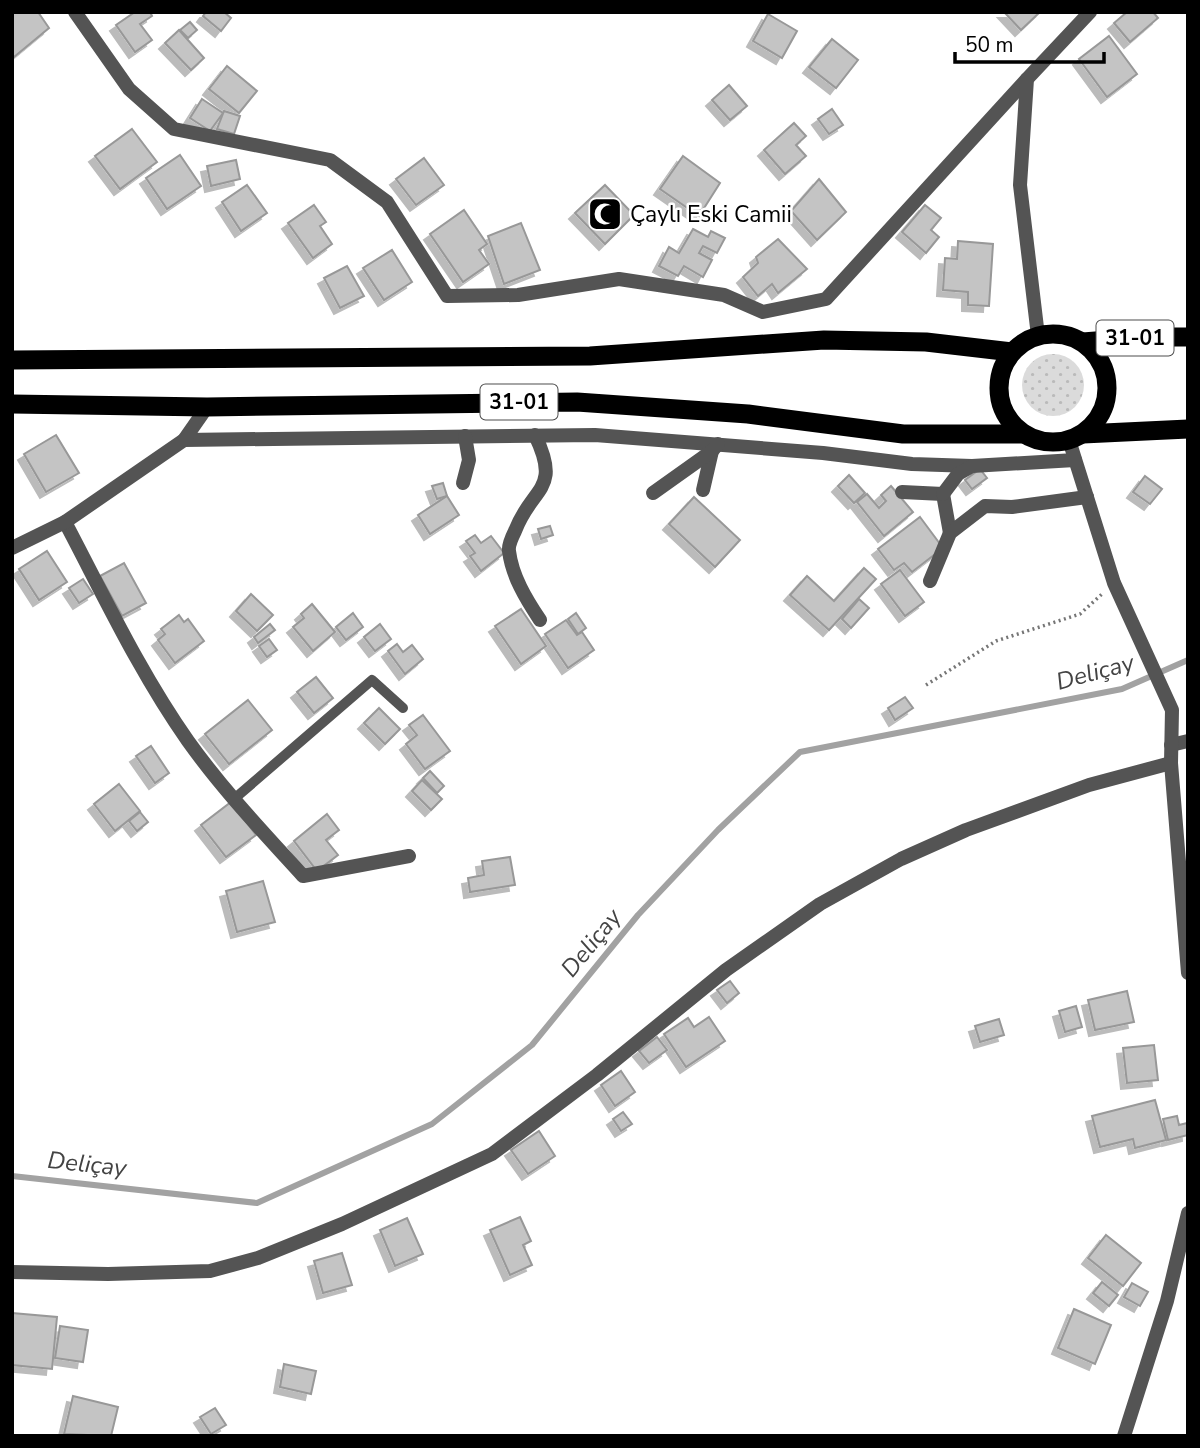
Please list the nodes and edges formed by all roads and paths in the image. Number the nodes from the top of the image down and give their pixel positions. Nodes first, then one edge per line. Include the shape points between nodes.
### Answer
1 (75, 12) edge
2 (1090, 12) edge
3 (1027, 79) junction
4 (1038, 336) junction
5 (1188, 337) edge
6 (1083, 342) junction
7 (1012, 352) junction
8 (12, 360) edge
9 (12, 404) edge
10 (207, 407) junction
11 (1188, 429) edge
12 (1024, 434) junction
13 (535, 435) junction
14 (466, 436) junction
15 (1076, 437) junction
16 (184, 440) junction
17 (715, 447) junction
18 (1075, 460) junction
19 (972, 466) junction
20 (463, 483) dead end
21 (703, 490) dead end
22 (902, 492) dead end
23 (653, 494) dead end
24 (943, 494) junction
25 (1087, 497) junction
26 (65, 522) junction
27 (950, 533) junction
28 (12, 548) edge
29 (930, 581) dead end
30 (1114, 583) junction
31 (540, 620) dead end
32 (926, 685) dead end
33 (403, 708) dead end
34 (1188, 741) edge
35 (1171, 745) junction
36 (1171, 763) junction
37 (234, 799) junction
38 (410, 856) dead end
39 (1188, 973) edge
40 (1188, 1213) edge
41 (12, 1272) edge
42 (1124, 1436) edge

1 - 3 street via 129,89 174,129 330,160 387,202 447,296 518,295 620,279 724,295 763,312 826,299
2 - 3 street
3 - 4 street via 1020,185
4 - 6 highway via 1069,336
4 - 7 highway
5 - 6 highway, 31-01
6 - 15 highway via 1103,366 1107,396 1095,424
7 - 8 highway, 31-01 via 926,342 824,340 590,356
7 - 12 highway via 999,380 999,396 1004,411
9 - 10 highway, 31-01
10 - 12 highway, 31-01 via 577,401 748,414 903,434
10 - 16 street
11 - 15 highway
12 - 15 highway via 1054,443
13 - 14 street
13 - 17 street via 595,435
13 - 31 street via 546,458 545,483 519,521 508,549 523,594
14 - 16 street
14 - 20 street via 469,460
15 - 18 street
16 - 26 street
17 - 19 street
17 - 21 street
17 - 23 street
18 - 19 street
18 - 25 street
19 - 24 street via 958,474
22 - 24 street
24 - 27 street
25 - 27 street via 985,506
25 - 30 street
26 - 28 street
26 - 37 street via 141,667 188,740
27 - 29 street
30 - 32 path via 1080,614 996,641
30 - 35 street via 1172,710
33 - 37 lane via 372,680
34 - 35 street
35 - 36 street
36 - 39 street
36 - 41 street via 1088,785 901,859 832,898 726,970 492,1154 342,1224 258,1258 211,1271
37 - 38 street via 303,876
40 - 42 street via 1167,1301

